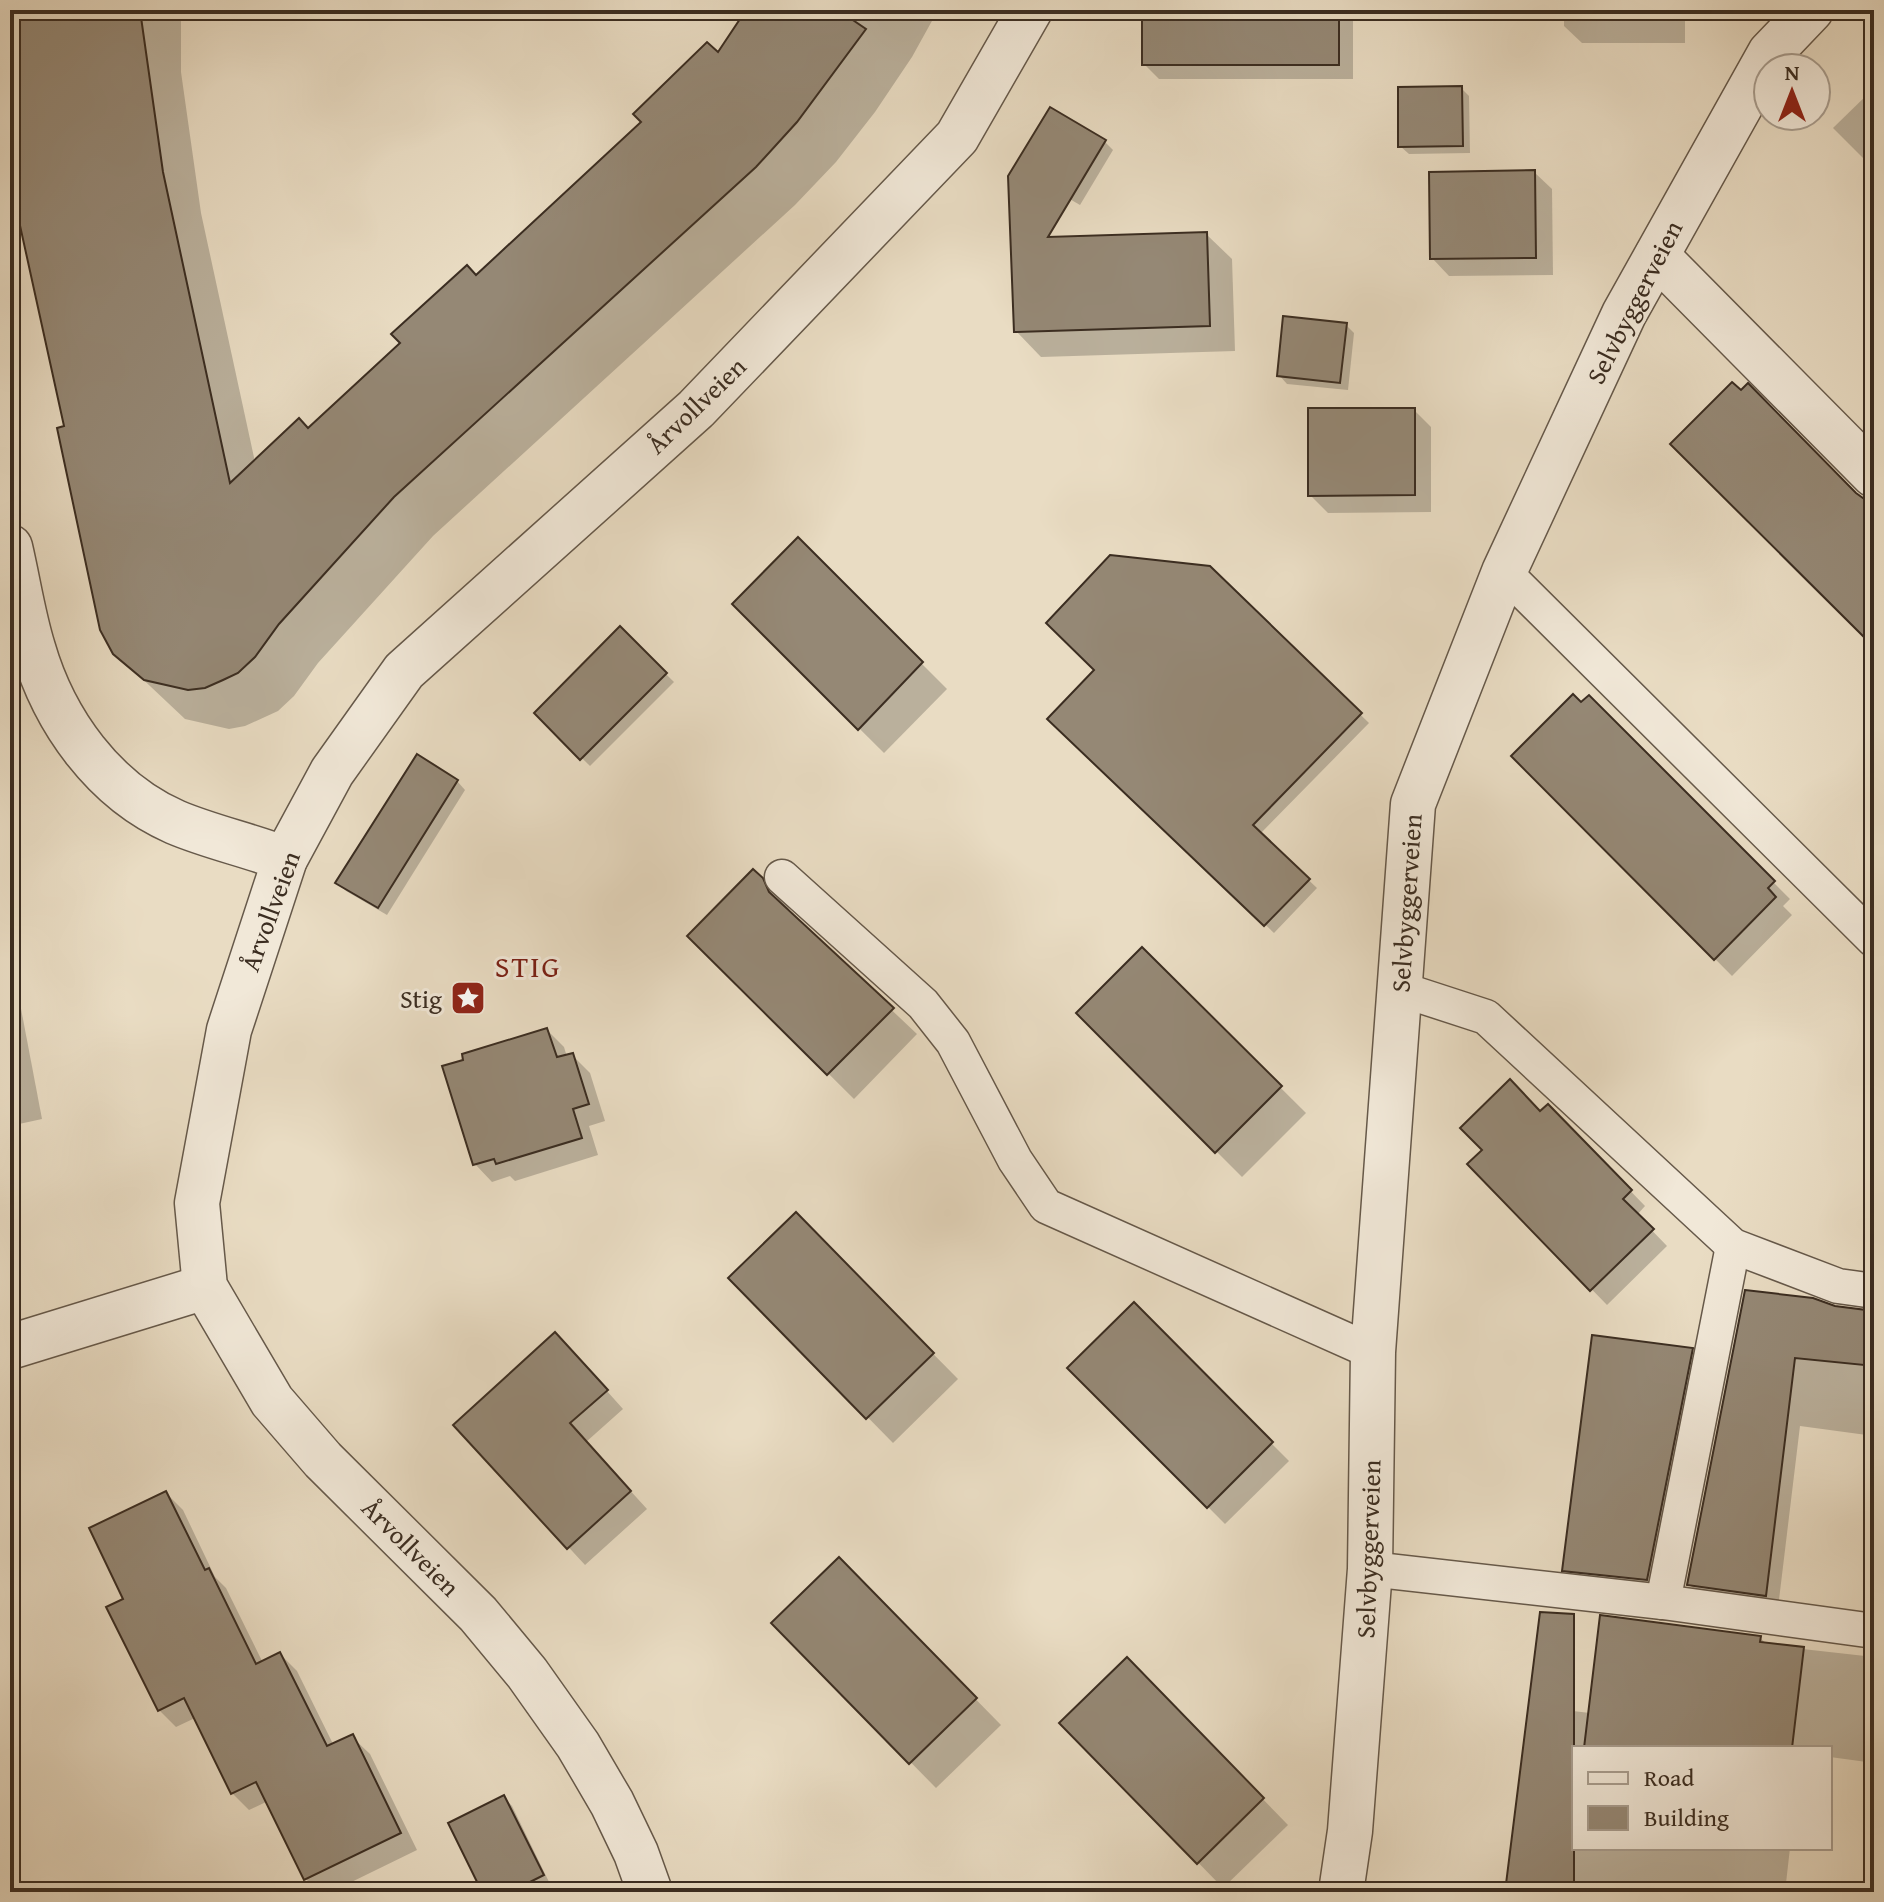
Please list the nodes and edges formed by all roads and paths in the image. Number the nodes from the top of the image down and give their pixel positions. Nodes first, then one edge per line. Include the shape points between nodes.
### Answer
1 (1030, 10) edge
2 (1811, 10) edge
3 (1657, 256) junction
4 (1874, 475) edge
5 (10, 547) edge
6 (1504, 572) junction
7 (285, 859) junction
8 (782, 877) dead end
9 (1874, 940) edge
10 (1400, 989) junction
11 (1733, 1246) junction
12 (205, 1287) junction
13 (1874, 1291) edge
14 (10, 1347) edge
15 (1373, 1352) junction
16 (1370, 1569) junction
17 (1663, 1602) junction
18 (1874, 1631) edge
19 (650, 1892) edge
20 (1341, 1892) edge

1 - 7 street, Årvollveien via 957,137 696,409 404,671 332,772
2 - 3 street, Selvbyggerveien via 1770,53
3 - 4 street
3 - 6 street, Selvbyggerveien via 1624,314
5 - 7 street via 33,648 56,708 86,753 130,796 175,821
6 - 9 lane
6 - 10 street, Selvbyggerveien via 1413,804
7 - 12 street, Årvollveien via 229,1030 197,1203
8 - 15 lane via 923,1004 953,1042 1015,1160 1046,1206
10 - 11 lane via 1486,1017
10 - 15 street, Selvbyggerveien
11 - 13 lane via 1838,1286
11 - 17 lane
12 - 14 street
12 - 19 street, Årvollveien via 272,1401 323,1460 478,1614 527,1673 612,1803
15 - 16 street, Selvbyggerveien
16 - 17 lane
16 - 20 street, Selvbyggerveien
17 - 18 lane

